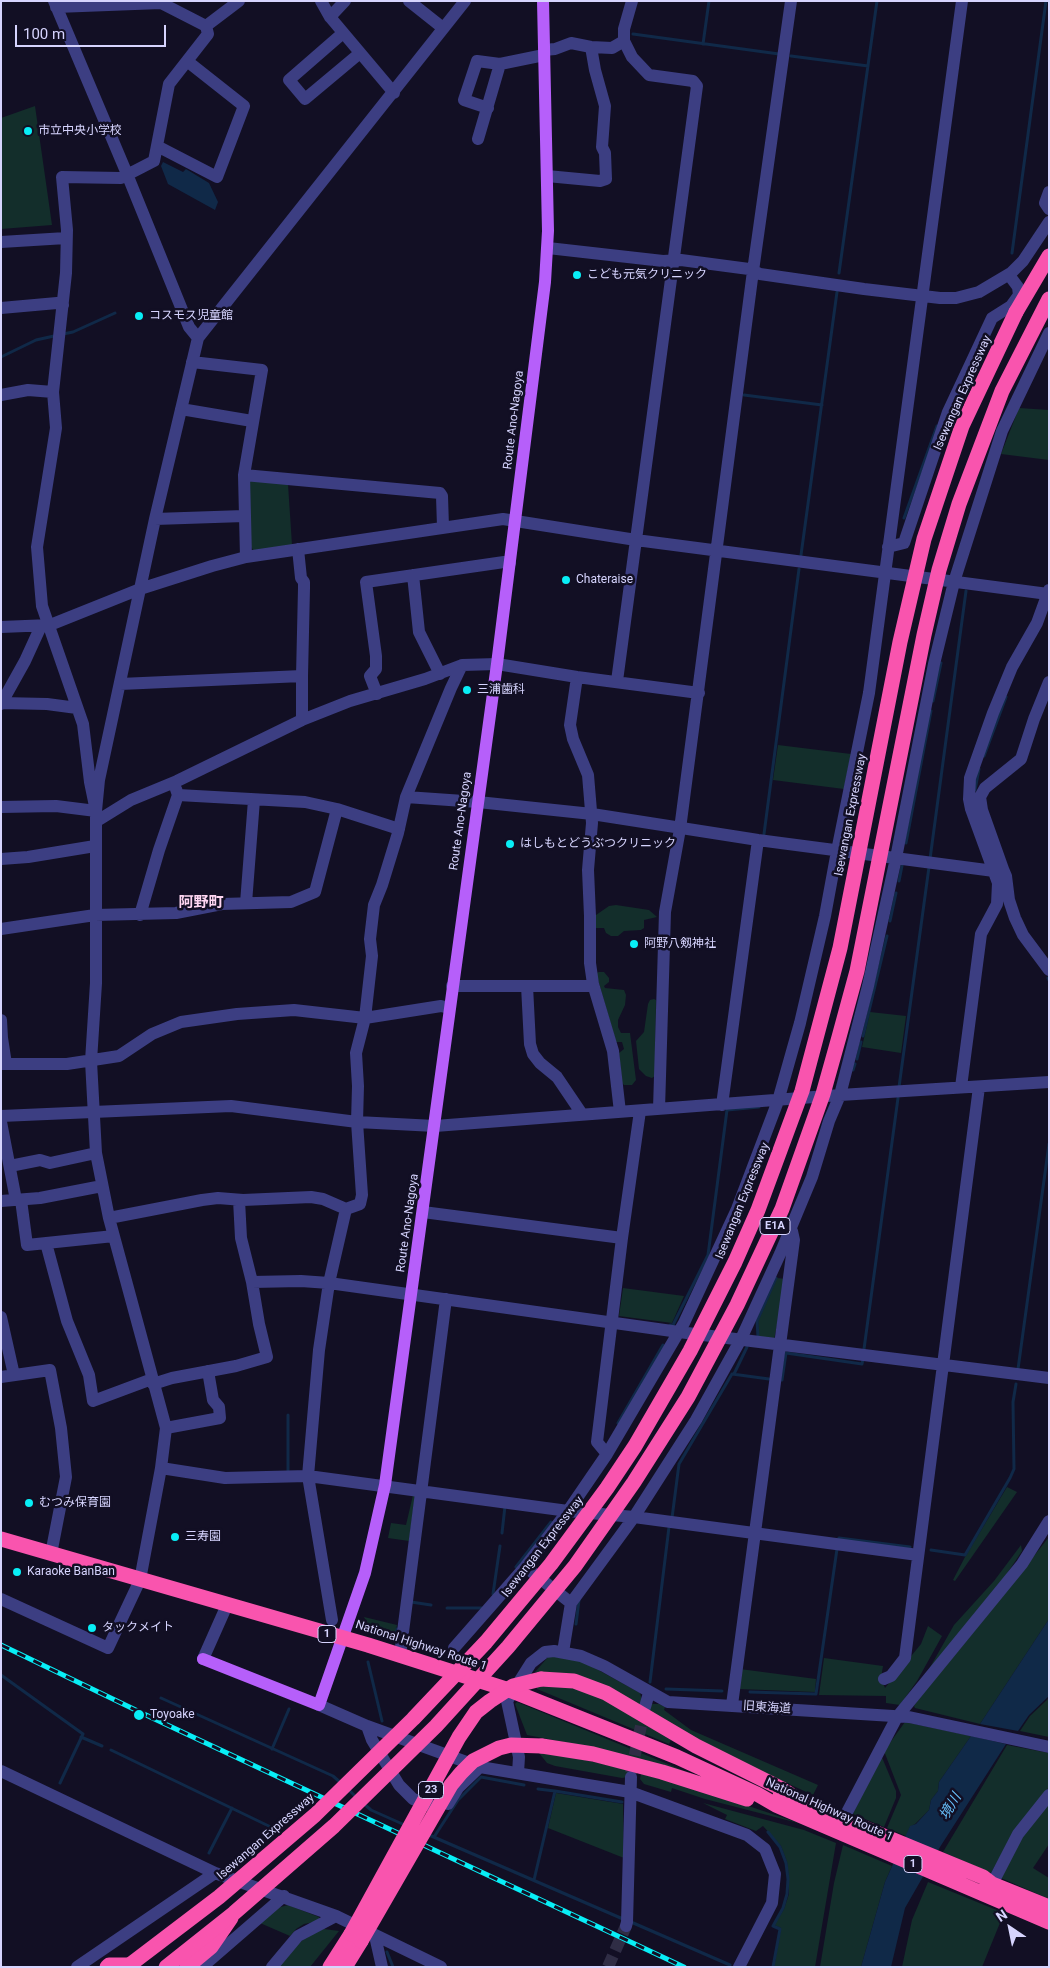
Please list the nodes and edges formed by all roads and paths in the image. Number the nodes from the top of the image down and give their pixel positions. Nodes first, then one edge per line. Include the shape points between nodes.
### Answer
1 (239, 1) edge
2 (320, 1) edge
3 (345, 1) edge
4 (409, 1) edge
5 (465, 1) edge
6 (543, 1) edge
7 (632, 1) edge
8 (791, 1) edge
9 (962, 1) edge
10 (155, 2) edge
11 (55, 4) edge
12 (330, 17) junction
13 (206, 26) junction
14 (443, 28) junction
15 (343, 33) junction
16 (624, 41) junction
17 (591, 47) junction
18 (360, 53) junction
19 (544, 53) junction
20 (187, 61) junction
21 (500, 64) junction
22 (394, 93) junction
23 (488, 108) junction
24 (478, 139) dead end
25 (157, 146) junction
26 (127, 174) junction
27 (547, 176) junction
28 (1049, 192) edge
29 (1049, 209) edge
30 (1049, 222) edge
31 (66, 238) junction
32 (1, 242) edge
33 (548, 248) junction
34 (1049, 256) edge
35 (672, 260) junction
36 (753, 271) junction
37 (1010, 275) junction
38 (922, 296) junction
39 (1049, 299) edge
40 (63, 305) junction
41 (1, 308) edge
42 (1049, 332) edge
43 (198, 338) junction
44 (192, 362) junction
45 (53, 392) junction
46 (1, 395) edge
47 (181, 409) junction
48 (252, 421) junction
49 (244, 475) junction
50 (244, 516) junction
51 (156, 519) junction
52 (515, 521) junction
53 (443, 527) junction
54 (636, 540) junction
55 (888, 547) junction
56 (298, 549) junction
57 (717, 552) junction
58 (246, 557) junction
59 (510, 563) junction
60 (885, 573) junction
61 (413, 575) junction
62 (954, 582) junction
63 (140, 589) junction
64 (1049, 590) edge
65 (1048, 594) edge
66 (45, 625) junction
67 (1, 627) edge
68 (497, 664) junction
69 (462, 665) junction
70 (440, 674) junction
71 (302, 676) junction
72 (577, 677) junction
73 (616, 681) junction
74 (1049, 682) edge
75 (120, 684) junction
76 (699, 693) junction
77 (377, 694) junction
78 (2, 703) edge
79 (77, 708) junction
80 (302, 720) junction
81 (175, 782) junction
82 (178, 795) junction
83 (406, 797) junction
84 (254, 800) junction
85 (478, 802) junction
86 (1, 807) edge
87 (336, 809) junction
88 (592, 814) junction
89 (97, 816) junction
90 (399, 828) junction
91 (680, 829) junction
92 (758, 840) junction
93 (95, 846) junction
94 (837, 851) junction
95 (896, 858) junction
96 (1, 859) edge
97 (998, 870) junction
98 (246, 903) junction
99 (96, 915) junction
100 (140, 915) junction
101 (1, 929) edge
102 (1049, 970) edge
103 (452, 986) junction
104 (527, 986) junction
105 (593, 986) junction
106 (449, 1008) junction
107 (365, 1018) junction
108 (1, 1020) edge
109 (91, 1061) junction
110 (4, 1064) edge
111 (1049, 1082) edge
112 (961, 1087) junction
113 (980, 1087) junction
114 (840, 1095) junction
115 (778, 1101) junction
116 (722, 1105) junction
117 (659, 1110) junction
118 (640, 1111) junction
119 (93, 1112) junction
120 (620, 1112) junction
121 (582, 1114) junction
122 (1, 1116) edge
123 (1, 1122) edge
124 (357, 1122) junction
125 (435, 1126) junction
126 (96, 1153) junction
127 (10, 1166) junction
128 (102, 1186) junction
129 (18, 1200) junction
130 (239, 1200) junction
131 (1, 1201) edge
132 (346, 1209) junction
133 (423, 1212) junction
134 (109, 1218) junction
135 (792, 1228) junction
136 (114, 1236) junction
137 (622, 1238) junction
138 (46, 1244) junction
139 (252, 1282) junction
140 (329, 1283) junction
141 (412, 1295) junction
142 (446, 1300) junction
143 (1, 1317) edge
144 (612, 1322) junction
145 (679, 1332) junction
146 (741, 1339) junction
147 (781, 1345) junction
148 (944, 1366) junction
149 (208, 1372) junction
150 (14, 1374) junction
151 (1, 1377) edge
152 (1049, 1378) edge
153 (153, 1382) junction
154 (166, 1428) junction
155 (607, 1454) junction
156 (161, 1468) junction
157 (308, 1476) junction
158 (385, 1485) junction
159 (421, 1490) junction
160 (568, 1511) junction
161 (634, 1516) junction
162 (1049, 1521) edge
163 (754, 1534) junction
164 (1, 1539) edge
165 (50, 1554) junction
166 (918, 1555) junction
167 (525, 1567) junction
168 (140, 1580) junction
169 (1, 1599) edge
170 (571, 1603) junction
171 (227, 1605) junction
172 (332, 1620) dead end
173 (344, 1638) junction
174 (454, 1648) dead end
175 (563, 1652) junction
176 (400, 1655) junction
177 (203, 1658) joint
178 (884, 1680) dead end
179 (512, 1691) junction
180 (649, 1693) junction
181 (319, 1705) junction
182 (732, 1705) junction
183 (645, 1707) tunnel mouth
184 (903, 1717) junction
185 (367, 1726) junction
186 (1049, 1747) edge
187 (480, 1767) junction
188 (708, 1770) junction
189 (1, 1771) edge
190 (518, 1773) junction
191 (631, 1777) tunnel mouth
192 (630, 1792) junction
193 (1049, 1796) edge
194 (803, 1803) junction
195 (776, 1805) junction
196 (850, 1827) junction
197 (215, 1873) junction
198 (984, 1887) junction
199 (284, 1896) junction
200 (1049, 1907) edge
201 (234, 1913) junction
202 (336, 1916) junction
203 (1049, 1922) edge
204 (626, 1926) tunnel mouth
205 (362, 1937) junction
206 (128, 1966) edge
207 (77, 1967) edge
208 (106, 1967) edge
209 (166, 1967) edge
210 (187, 1967) edge
211 (202, 1967) edge
212 (272, 1967) edge
213 (329, 1967) edge
214 (345, 1967) edge
215 (382, 1967) edge
216 (441, 1967) edge
217 (739, 1967) edge

1 - 13 street
2 - 12 street
3 - 12 street
4 - 14 street
5 - 14 street
6 - 19 main road, Route Ano-Nagoya
7 - 16 street
8 - 36 street
9 - 38 street
10 - 11 street
10 - 13 street
11 - 26 street
12 - 15 street
13 - 20 street via 208,34
14 - 22 street
15 - 18 street
15 - 18 street via 289,80 305,99
16 - 17 street via 612,48
16 - 35 street via 632,57 649,75 693,81 697,86
17 - 19 street via 572,43
17 - 27 street via 605,106 602,147 606,179
18 - 22 street
19 - 21 street
19 - 27 main road, Route Ano-Nagoya
20 - 25 street via 169,84
20 - 25 street via 244,106 217,177
21 - 23 street
21 - 23 street via 477,61 464,100
22 - 43 street
23 - 24 street
25 - 26 street via 154,161
26 - 31 street via 121,178 62,177
26 - 43 street via 185,318
27 - 33 main road, Route Ano-Nagoya
28 - 29 street via 1045,203
30 - 37 street
31 - 32 street
31 - 40 street
33 - 35 street
33 - 52 main road, Route Ano-Nagoya
34 - 206 highway, Isewangan Expressway / E1A, bridge via 1016,312 962,426 924,539 900,642 840,948 802,1092 758,1210 690,1351 607,1488 486,1642 315,1815 218,1898
35 - 36 street
35 - 54 street
36 - 38 street
36 - 57 street
37 - 38 street via 970,296
37 - 55 street via 1019,295 1011,306 992,318 948,412 904,543
38 - 55 street
39 - 201 highway, E1A, bridge via 1002,390 959,504 924,635 840,1037 799,1165 751,1278 664,1437 548,1600 460,1701 385,1777
40 - 41 street
40 - 45 street
42 - 62 street via 1002,431
43 - 44 street
44 - 47 street
44 - 48 street via 262,370
45 - 46 street via 28,390
45 - 66 street via 56,428 37,547
47 - 48 street
47 - 51 street
48 - 49 street
49 - 50 street
49 - 53 street via 440,493
50 - 51 street
50 - 58 street
51 - 63 street
52 - 53 street via 503,519
52 - 54 street
52 - 59 main road, Route Ano-Nagoya
53 - 56 street
54 - 57 street
54 - 73 street
55 - 60 street
56 - 58 street
56 - 71 street via 304,582
57 - 60 street
57 - 76 street
58 - 63 street
59 - 61 street
59 - 68 main road, Route Ano-Nagoya
60 - 62 street
60 - 94 street via 869,693
61 - 70 street via 419,632
61 - 77 street via 366,582 376,656 376,669 370,676
62 - 65 street
62 - 95 street via 934,664
63 - 66 street
63 - 75 street
64 - 65 street
65 - 97 street via 1037,623 1012,667 970,778 971,809
66 - 67 street
66 - 78 street
66 - 79 street
68 - 69 street
68 - 72 street
68 - 85 main road, Route Ano-Nagoya
69 - 70 street
69 - 83 street
70 - 77 street
71 - 75 street
71 - 80 street
72 - 73 street
72 - 88 street via 570,725 572,739 588,775
73 - 76 street
74 - 97 street via 1021,759 985,788 980,797
75 - 89 street via 99,780
76 - 91 street
77 - 80 street
78 - 79 street
79 - 89 street via 83,724
80 - 81 street
81 - 82 street
81 - 89 street
82 - 84 street
82 - 100 street
83 - 85 street
83 - 90 street
84 - 87 street via 293,800
84 - 98 street
85 - 88 street
85 - 103 main road, Route Ano-Nagoya
86 - 89 street via 56,806
87 - 90 street
87 - 98 street via 315,892 291,902
88 - 91 street
88 - 105 street via 588,870
89 - 93 street
90 - 107 street via 374,905
91 - 92 street
91 - 117 street via 665,912
92 - 94 street
92 - 116 street
93 - 96 street
93 - 99 street
94 - 95 street
94 - 115 street via 821,936
95 - 97 street
95 - 114 street
97 - 102 street via 1006,876 1009,900 1023,935
97 - 112 street via 998,904 981,934
98 - 100 street
99 - 100 street
99 - 101 street
99 - 109 street
103 - 104 street
103 - 106 main road, Route Ano-Nagoya
104 - 105 street
104 - 121 street via 533,1054 557,1077
105 - 120 street via 613,1051
106 - 107 street via 441,1006
106 - 125 main road, Route Ano-Nagoya
107 - 109 street via 294,1010 181,1022 152,1034 118,1056
107 - 124 street via 356,1053
108 - 110 street
109 - 110 street
109 - 119 street
111 - 113 street
112 - 113 street
112 - 114 street
113 - 148 street
114 - 115 street
114 - 135 street
115 - 116 street
115 - 145 street via 737,1209
116 - 117 street
117 - 118 street
118 - 120 street
118 - 137 street
119 - 122 street
119 - 124 street via 231,1106
119 - 126 street
120 - 121 street
121 - 125 street
123 - 127 street
124 - 125 street
124 - 132 street via 362,1195 360,1204
125 - 133 main road, Route Ano-Nagoya
126 - 127 street via 50,1163 40,1160
126 - 128 street
127 - 129 street
128 - 129 street
128 - 134 street
129 - 131 street
129 - 138 street via 26,1245
130 - 132 street via 311,1197
130 - 134 street via 202,1200
130 - 139 street via 241,1238
132 - 140 street
133 - 137 street
133 - 141 main road, Route Ano-Nagoya
134 - 136 street
135 - 146 street
135 - 147 street via 794,1240
136 - 138 street
136 - 153 street
137 - 144 street
138 - 153 street via 67,1321 89,1375 93,1401
139 - 140 street
139 - 149 street via 267,1357
140 - 141 street
140 - 157 street via 319,1350
141 - 142 street
141 - 158 main road, Route Ano-Nagoya
142 - 144 street
142 - 159 street
143 - 150 street
144 - 145 street
144 - 155 street via 597,1442
145 - 146 street
145 - 155 street
146 - 147 street
146 - 161 street via 696,1420
147 - 148 street
147 - 163 street
148 - 152 street
148 - 166 street
149 - 153 street
149 - 154 street via 220,1418
150 - 151 street
150 - 165 street via 50,1370 66,1477
153 - 154 street
154 - 156 street
155 - 160 street
156 - 157 street via 225,1478
156 - 168 street
157 - 158 street
157 - 172 street
158 - 159 street
158 - 173 main road, Route Ano-Nagoya via 366,1573
159 - 160 street
159 - 176 street
160 - 161 street
160 - 167 street
161 - 163 street
161 - 170 street
162 - 184 street via 1022,1564
163 - 166 street
163 - 182 street
164 - 165 highway, National Highway Route 1 / 1
165 - 168 highway, National Highway Route 1 / 1
166 - 178 street via 905,1658
167 - 170 street
167 - 174 street
168 - 169 street via 108,1648
168 - 171 highway, National Highway Route 1 / 1
170 - 175 street
171 - 173 highway, National Highway Route 1 / 1
171 - 177 street
173 - 176 highway, National Highway Route 1 / 1
173 - 181 main road, Route Ano-Nagoya
175 - 179 street, 旧東海道 via 545,1652 538,1657
175 - 180 street, 旧東海道 via 604,1666
176 - 179 highway, National Highway Route 1 / 1
177 - 181 main road
179 - 188 highway, National Highway Route 1 / 1
179 - 190 street via 507,1701 519,1757
180 - 182 street, 旧東海道 via 668,1702
180 - 183 street
181 - 185 street
182 - 184 street, 旧東海道
184 - 186 street, 旧東海道
184 - 196 street
185 - 187 street
185 - 187 street via 398,1785 413,1799 444,1810 458,1788
187 - 190 street
188 - 194 highway, National Highway Route 1 / 1
188 - 195 highway, National Highway Route 1 / 1
189 - 197 street
190 - 192 street
191 - 192 street
192 - 204 street
192 - 217 street via 747,1835 765,1849 775,1874 772,1903
193 - 198 street via 1018,1834
194 - 196 highway, National Highway Route 1 / 1
194 - 205 highway, 23, bridge via 606,1693 574,1681 541,1678 513,1686 476,1712 459,1738
195 - 196 highway, National Highway Route 1 / 1
195 - 205 highway, 23, bridge via 748,1800 684,1778 592,1754 542,1746 499,1748 473,1761 451,1785
196 - 198 highway, National Highway Route 1 / 1
197 - 199 street
197 - 207 street
198 - 200 highway, National Highway Route 1 / 1
198 - 203 highway, National Highway Route 1 / 1
199 - 202 street
199 - 211 street
201 - 209 highway, E1A, bridge
201 - 210 highway via 211,1947
202 - 205 street
202 - 212 street via 298,1936
205 - 213 highway, 23 via 342,1951
205 - 214 highway, 23
205 - 215 street
205 - 216 street
206 - 208 highway

